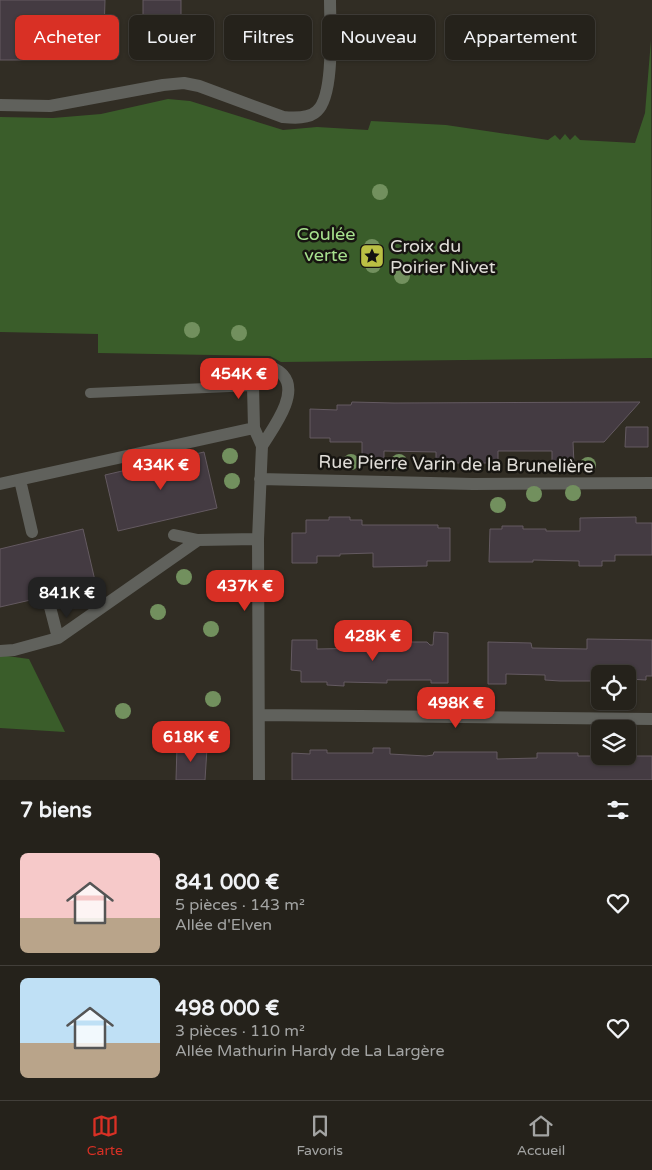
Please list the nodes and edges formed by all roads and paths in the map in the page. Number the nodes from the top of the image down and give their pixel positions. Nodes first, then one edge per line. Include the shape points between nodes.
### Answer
1 (330, 0) edge
2 (0, 105) edge
3 (253, 386) junction
4 (90, 393) dead end
5 (254, 428) junction
6 (262, 446) junction
7 (20, 480) junction
8 (260, 480) junction
9 (652, 483) edge
10 (0, 484) edge
11 (32, 532) dead end
12 (174, 535) dead end
13 (258, 539) junction
14 (198, 540) junction
15 (50, 606) dead end
16 (58, 638) junction
17 (0, 651) edge
18 (260, 715) junction
19 (652, 718) edge
20 (259, 780) edge

1 - 2 street via 330,76 326,98 317,111 309,115 283,117 184,83 50,106
3 - 4 lane
3 - 5 street
3 - 6 street via 260,372 273,368 283,375 288,387 286,404
5 - 6 street
5 - 7 street
6 - 8 street
7 - 10 street
7 - 11 street
8 - 9 street, Rue Pierre Varin de la Brunelière
8 - 13 street
12 - 14 street
13 - 14 street
13 - 18 street
14 - 16 street
15 - 16 street
16 - 17 street
18 - 19 street
18 - 20 street

